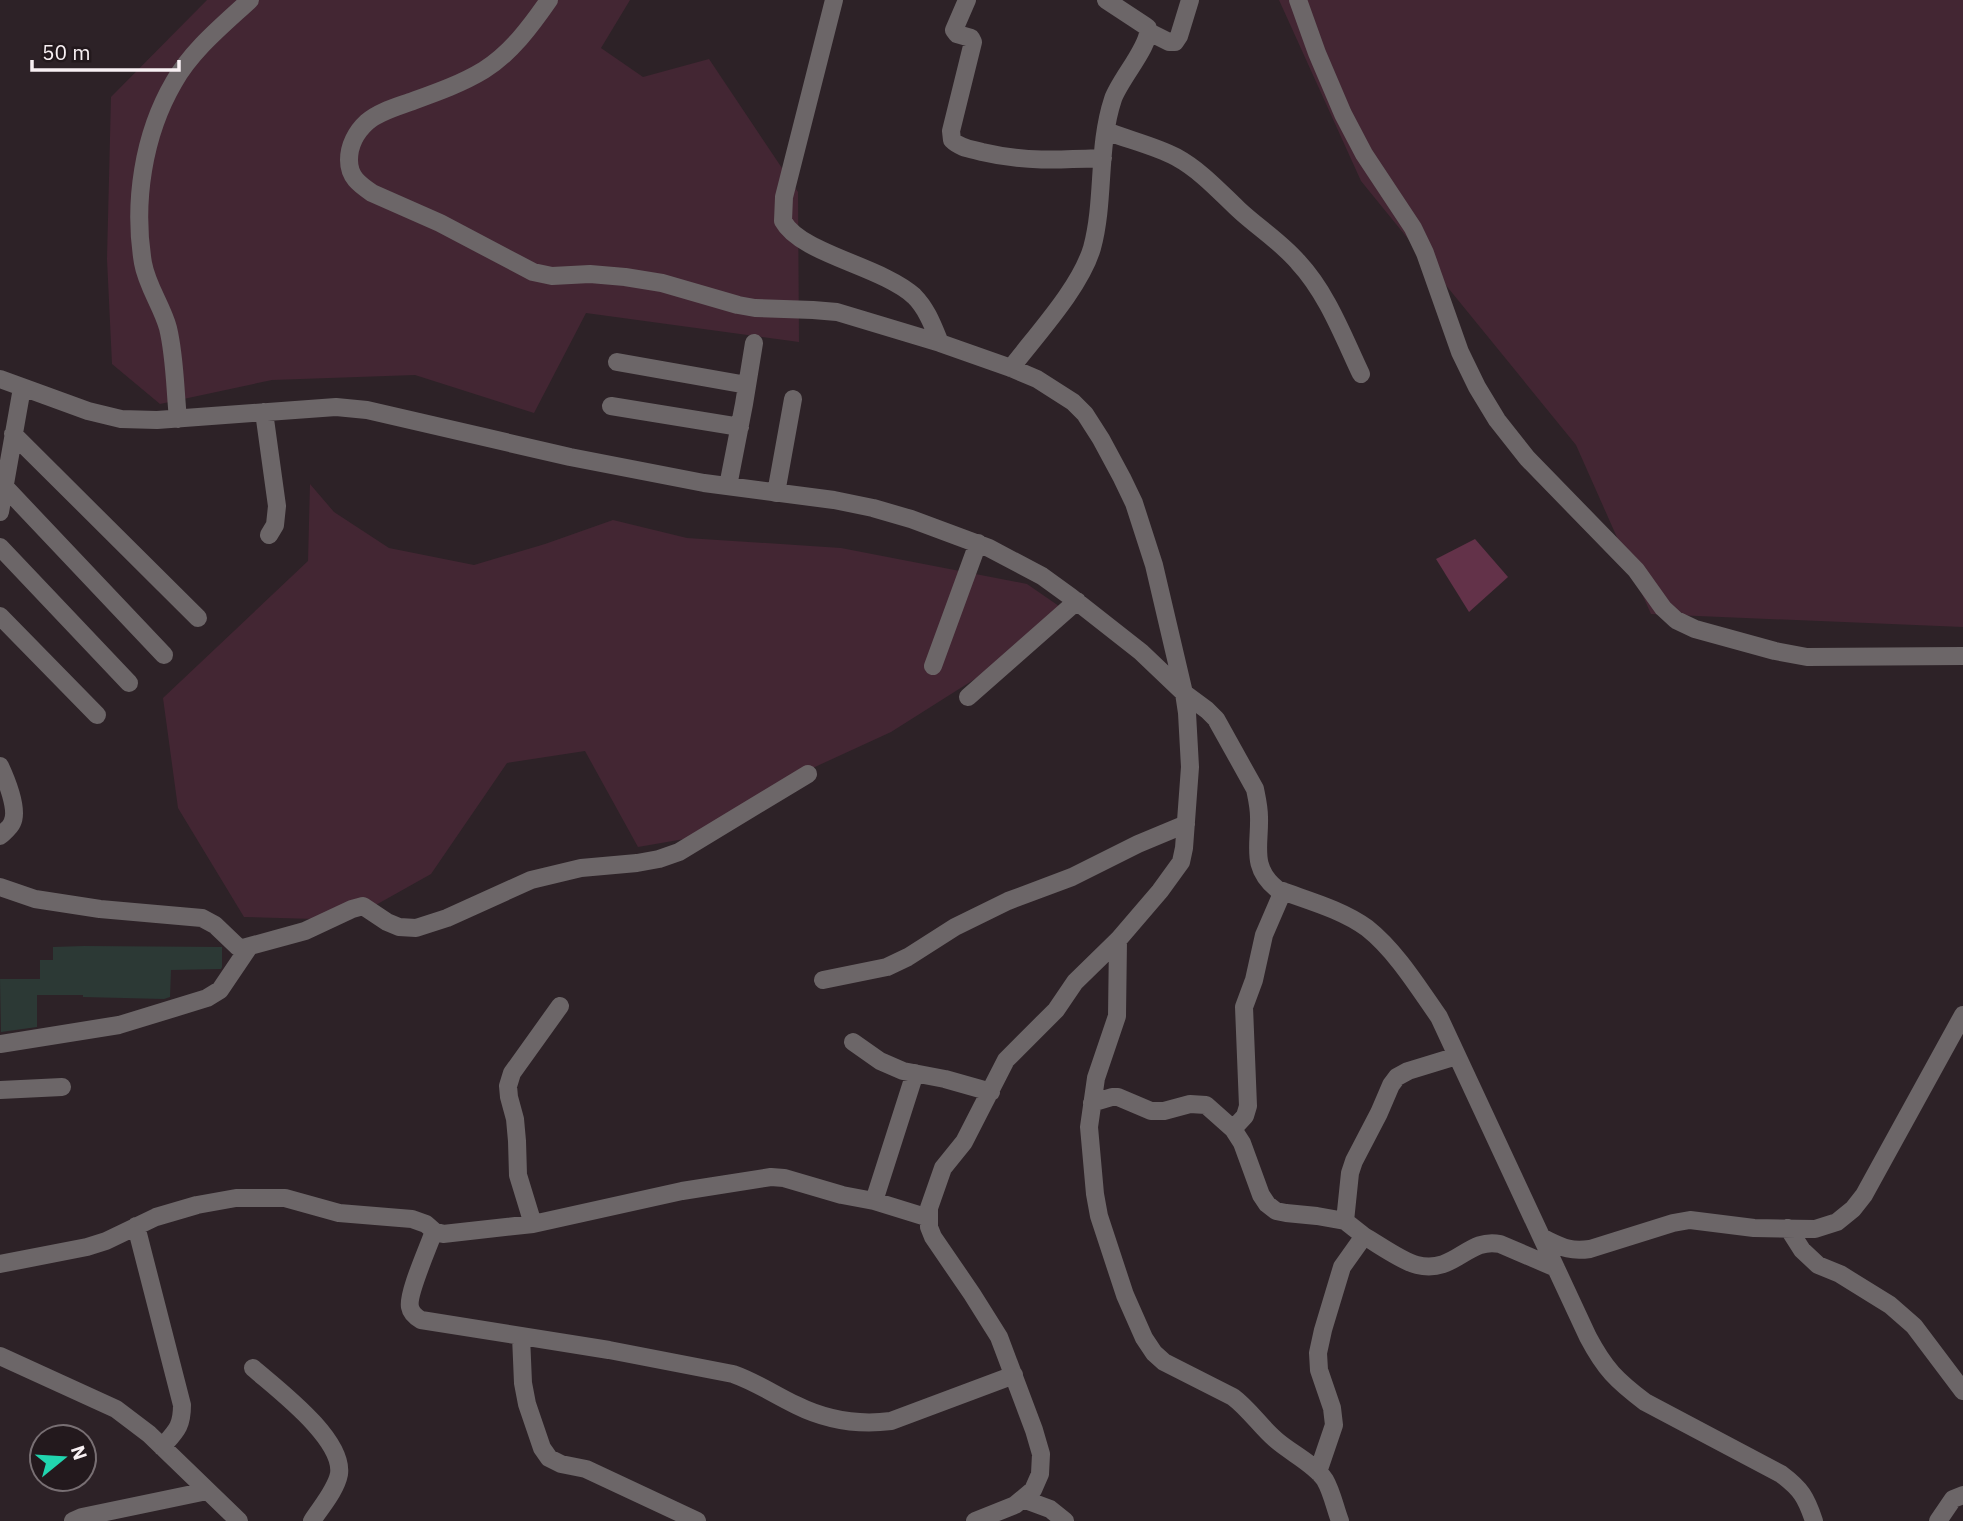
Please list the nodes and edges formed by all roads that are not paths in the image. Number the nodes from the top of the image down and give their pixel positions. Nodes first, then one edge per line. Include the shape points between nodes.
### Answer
1 (250, 0) edge
2 (549, 0) edge
3 (834, 0) edge
4 (967, 0) edge
5 (1106, 0) edge
6 (1190, 0) edge
7 (1298, 0) edge
8 (1149, 32) junction
9 (1106, 131) junction
10 (1103, 158) junction
11 (754, 343) dead end
12 (940, 343) junction
13 (617, 362) dead end
14 (1011, 368) junction
15 (1362, 374) dead end
16 (0, 379) edge
17 (747, 385) junction
18 (22, 388) junction
19 (793, 399) dead end
20 (611, 406) dead end
21 (264, 412) junction
22 (178, 419) junction
23 (740, 428) junction
24 (13, 434) junction
25 (4, 486) junction
26 (728, 486) junction
27 (776, 493) junction
28 (0, 512) edge
29 (269, 535) dead end
30 (978, 543) junction
31 (0, 547) edge
32 (1077, 601) junction
33 (0, 616) edge
34 (198, 618) dead end
35 (164, 654) dead end
36 (1963, 656) edge
37 (933, 666) dead end
38 (129, 683) dead end
39 (1184, 693) junction
40 (968, 697) dead end
41 (97, 715) dead end
42 (0, 766) edge
43 (808, 774) dead end
44 (1186, 824) junction
45 (0, 836) edge
46 (0, 887) edge
47 (1283, 891) junction
48 (1118, 940) junction
49 (249, 947) junction
50 (823, 980) dead end
51 (560, 1006) dead end
52 (1963, 1015) edge
53 (853, 1042) dead end
54 (0, 1044) edge
55 (1457, 1056) junction
56 (915, 1073) junction
57 (62, 1087) dead end
58 (0, 1090) edge
59 (991, 1091) junction
60 (1092, 1103) junction
61 (1233, 1129) junction
62 (874, 1201) junction
63 (929, 1218) junction
64 (1345, 1221) junction
65 (533, 1224) junction
66 (136, 1226) junction
67 (1788, 1228) junction
68 (434, 1231) junction
69 (1364, 1236) junction
70 (1543, 1237) junction
71 (0, 1264) edge
72 (1556, 1268) junction
73 (521, 1336) junction
74 (0, 1356) edge
75 (253, 1368) dead end
76 (1014, 1375) junction
77 (1963, 1391) edge
78 (162, 1447) junction
79 (1318, 1472) junction
80 (207, 1491) junction
81 (1963, 1495) edge
82 (1023, 1499) junction
83 (73, 1521) edge
84 (239, 1521) edge
85 (312, 1521) edge
86 (697, 1521) edge
87 (975, 1521) edge
88 (1065, 1521) edge
89 (1340, 1521) edge
90 (1814, 1521) edge
91 (1938, 1521) edge

1 - 22 street via 201,46 174,81 152,126 144,162 139,231 142,255 167,327
2 - 12 street via 524,34 486,68 365,124 349,152 358,184 533,272 625,277 747,306 837,312
3 - 12 street via 787,184 782,221 806,242 883,276 912,295
4 - 10 street via 954,30 973,42 952,140 961,147 1020,159
5 - 8 street
6 - 8 street via 1175,42
7 - 36 street via 1348,124 1425,253 1477,387 1527,458 1636,570 1663,608 1695,629 1807,657
8 - 9 street via 1118,86
9 - 10 street
9 - 15 street via 1176,157 1282,246 1316,286
10 - 14 street via 1092,247 1082,272
11 - 17 street
12 - 14 street
13 - 17 street
14 - 39 street via 1073,402 1085,414 1122,478 1154,565
16 - 18 street
17 - 23 street
18 - 22 street via 121,419
18 - 24 street
19 - 27 street
20 - 23 street
21 - 22 street
21 - 26 street via 336,407 367,410 570,457
21 - 29 street via 277,506
23 - 26 street
24 - 25 street
24 - 34 street
25 - 28 street
25 - 35 street
26 - 27 street
27 - 30 street via 873,508
30 - 32 street via 1042,576
30 - 37 street
31 - 38 street
32 - 39 street
32 - 40 street
33 - 41 street
39 - 44 street via 1190,767
39 - 47 street via 1216,719 1250,777 1258,802 1259,864 1269,883
42 - 45 street via 15,817
43 - 49 street via 679,852 659,859 581,867 531,880 416,928 399,927 363,906 305,931
44 - 48 street via 1181,862
44 - 50 street via 1008,901 887,967
46 - 49 street via 35,899 100,909 202,918 238,947
47 - 55 street via 1368,929 1434,1010
47 - 61 street via 1244,1007 1248,1106
48 - 59 street via 1006,1060
48 - 60 street via 1117,1016
49 - 54 street via 220,990 207,998 119,1025
51 - 65 street via 512,1073 508,1086 518,1175
52 - 67 street via 1853,1209 1837,1222 1815,1229
53 - 56 street via 880,1061
55 - 64 street via 1408,1071 1391,1085 1354,1161
55 - 70 street
56 - 59 street
56 - 62 street
57 - 58 street
59 - 63 street via 964,1142 943,1168
60 - 61 street via 1118,1097 1151,1111 1199,1103
60 - 79 street via 1089,1127 1099,1216 1144,1338 1164,1362 1233,1397
61 - 64 street via 1267,1204 1276,1211
62 - 63 street
62 - 65 street via 771,1177 682,1191
63 - 76 street via 933,1237 999,1337
64 - 69 street
65 - 68 street via 443,1234
66 - 68 street via 197,1205 268,1197 339,1213 412,1219
66 - 71 street via 87,1247
66 - 78 street via 182,1405 179,1428
67 - 70 street via 1690,1220 1577,1251
67 - 77 street via 1818,1265 1890,1305 1914,1326
68 - 73 street via 411,1295 411,1311 421,1320
69 - 72 street via 1415,1265 1439,1266 1491,1242
69 - 79 street via 1342,1267 1318,1353 1334,1425
70 - 72 street
72 - 90 street via 1608,1371 1645,1402 1797,1485
73 - 76 street via 733,1374 814,1413 855,1423 891,1421
73 - 86 street via 527,1404 549,1458 586,1469
74 - 78 street via 116,1409
75 - 85 street via 309,1418 334,1449 339,1475
76 - 82 street via 1041,1454 1037,1485
78 - 80 street
79 - 89 street
80 - 83 street
80 - 84 street
81 - 91 street via 1953,1499
82 - 87 street
82 - 88 street via 1050,1509

